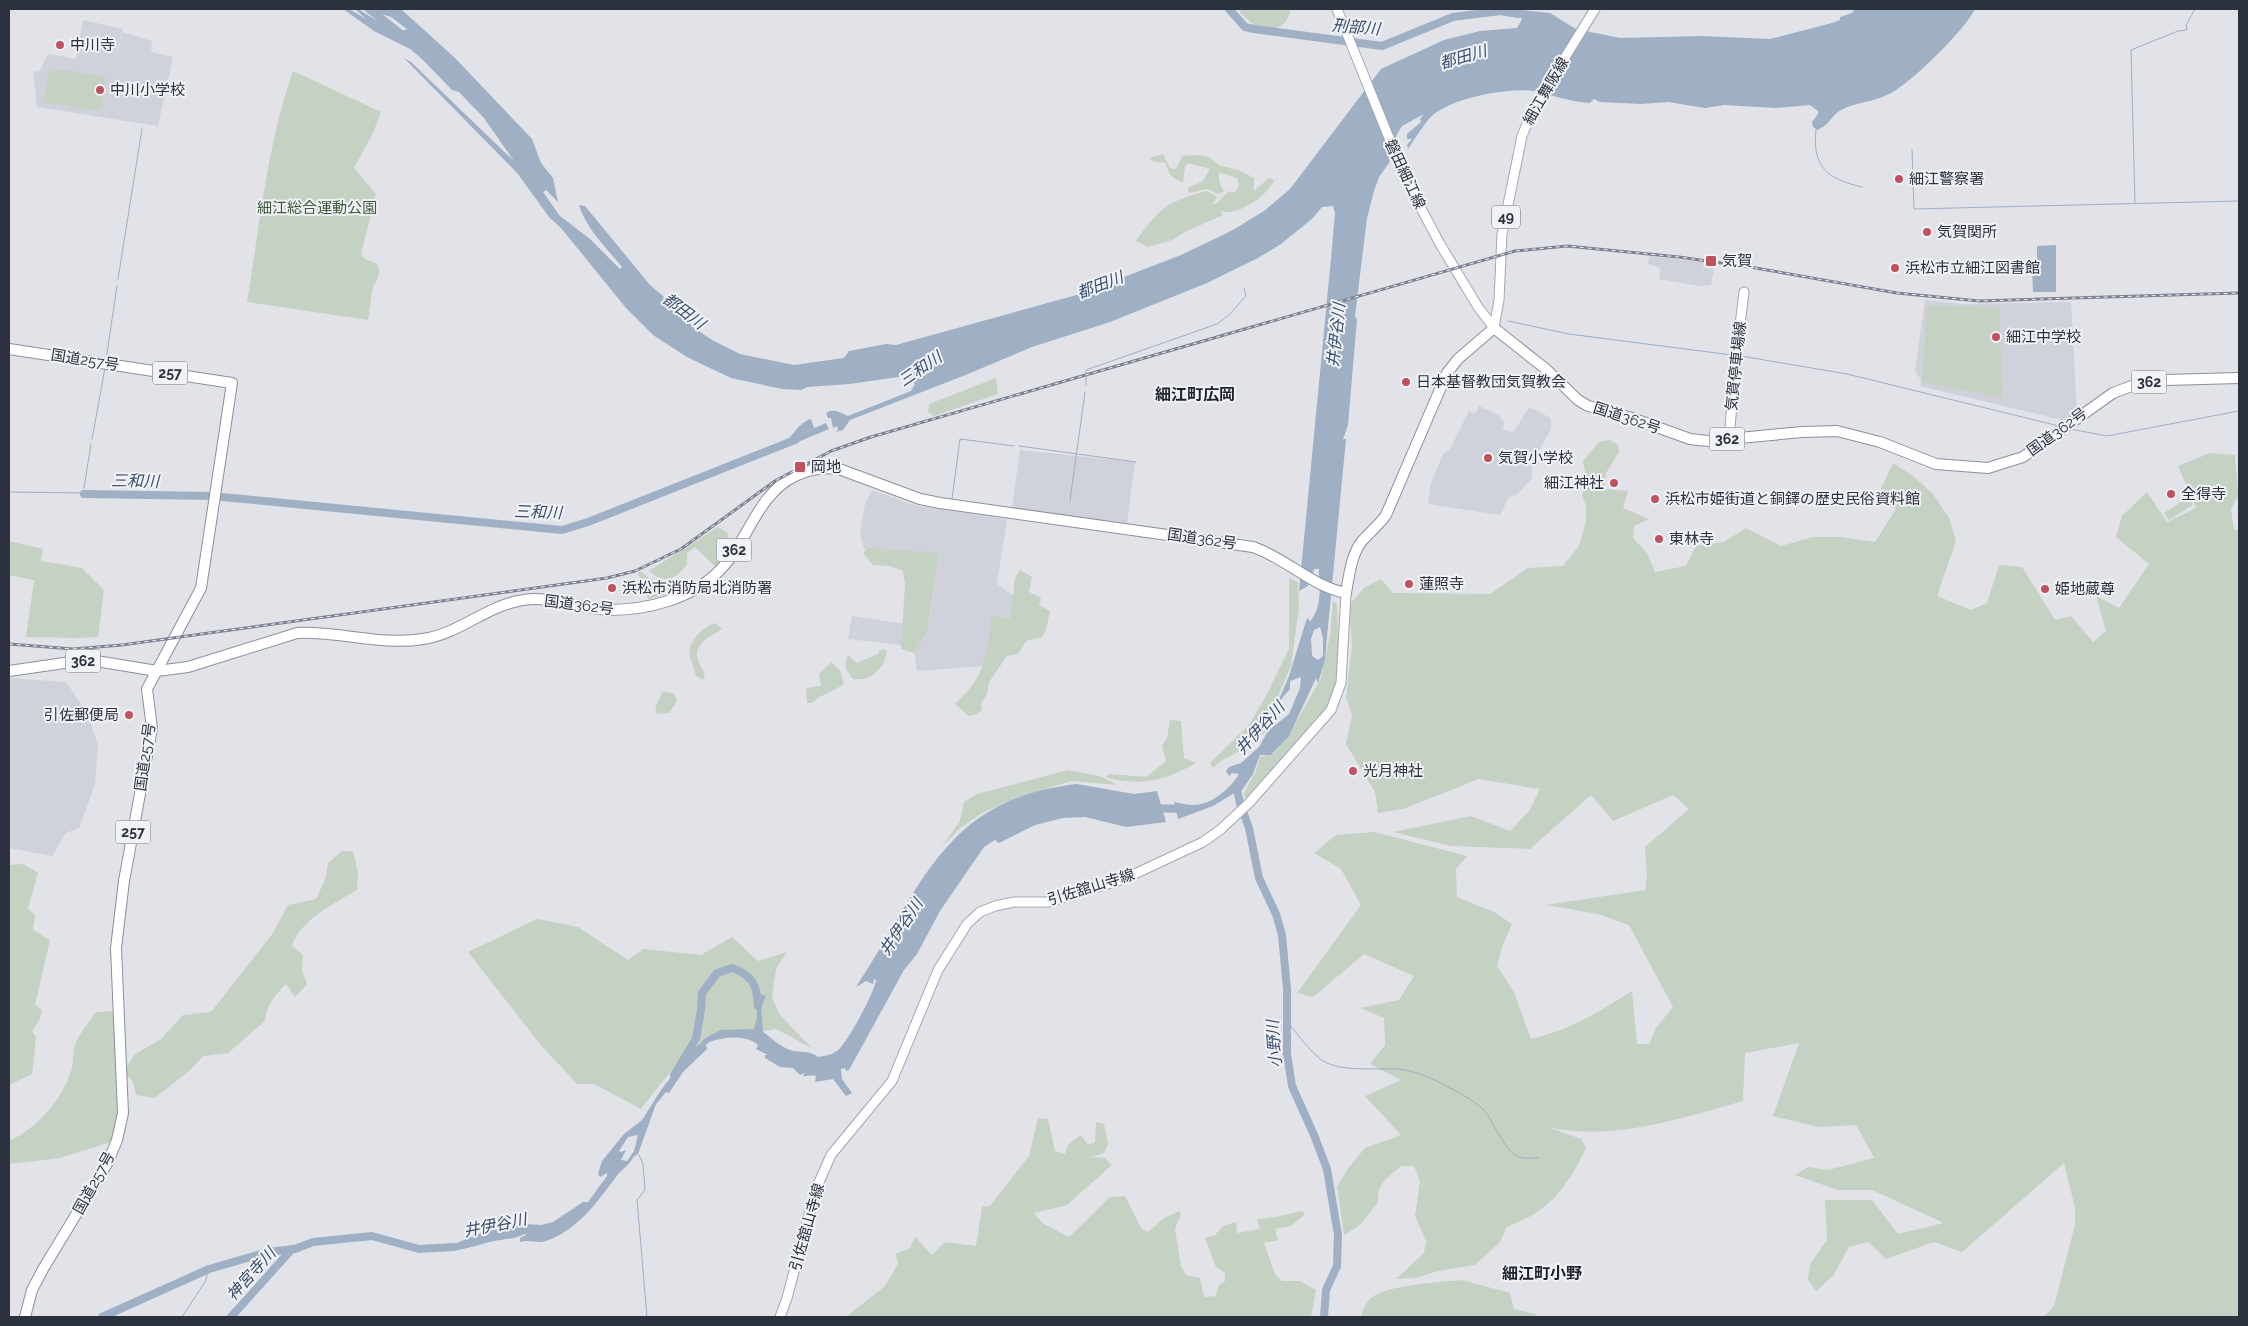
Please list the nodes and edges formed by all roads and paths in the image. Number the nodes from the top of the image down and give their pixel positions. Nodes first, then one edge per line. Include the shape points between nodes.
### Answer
1 (1337, 9) edge
2 (1594, 9) edge
3 (1744, 292) dead end
4 (1494, 328) junction
5 (9, 349) edge
6 (2239, 378) edge
7 (1730, 439) junction
8 (1342, 592) junction
9 (9, 671) edge
10 (157, 671) junction
11 (25, 1317) edge
12 (780, 1317) edge

1 - 4 main road, 磐田細江線 via 1400,166 1440,244
2 - 4 main road, 細江舞阪線 / 49 via 1534,109 1522,136 1502,234 1499,300
3 - 7 main road, 気賀停車場線
4 - 7 highway, 国道362号 / 362 via 1588,406 1690,439
4 - 8 highway via 1458,359 1447,373 1386,515 1361,542
5 - 10 highway, 国道257号 / 257 via 232,383 201,588
6 - 7 highway, 国道362号 / 362 via 2166,380 2137,384 2113,392 2023,457 1988,468 1936,464 1880,442 1836,432
8 - 10 highway, 国道362号 / 362 via 1321,585 1253,547 940,503 827,467 802,473 774,490 762,504 728,562 704,584 678,598 621,610 532,599 496,609 450,632 425,639 297,633 188,668
8 - 12 main road, 引佐舘山寺線 via 1341,682 1331,710 1240,812 1203,842 1124,879 1049,902 1014,902 995,906 980,912 967,924 934,977 892,1082 831,1155 816,1186
9 - 10 highway, 国道362号 / 362 via 96,661
10 - 11 highway, 国道257号 / 257 via 147,689 152,728 124,881 116,948 123,1113 108,1162 43,1269 32,1290

